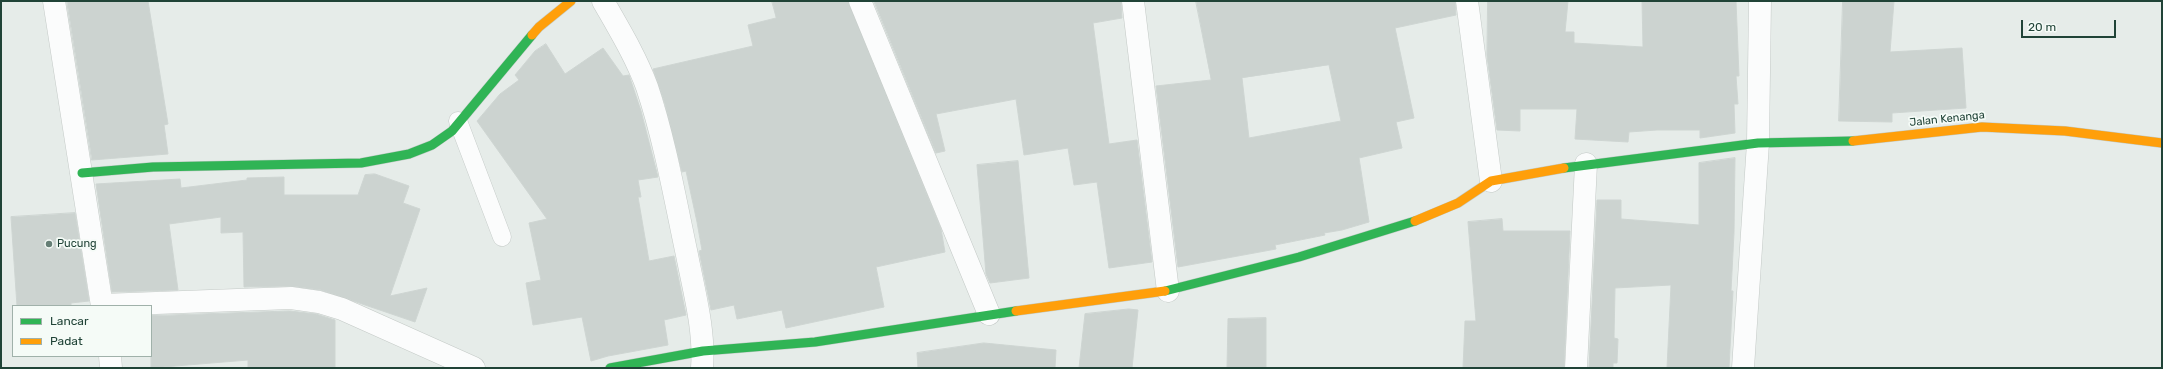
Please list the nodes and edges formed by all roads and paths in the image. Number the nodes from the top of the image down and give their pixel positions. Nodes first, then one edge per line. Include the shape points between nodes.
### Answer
1 (54, 1) edge
2 (571, 1) edge
3 (603, 1) edge
4 (860, 1) edge
5 (1133, 1) edge
6 (1466, 1) edge
7 (1760, 1) edge
8 (458, 121) junction
9 (1758, 143) junction
10 (2162, 143) edge
11 (1586, 164) junction
12 (82, 173) junction
13 (1491, 181) junction
14 (502, 237) dead end
15 (1168, 291) junction
16 (102, 305) edge
17 (126, 305) edge
18 (989, 314) junction
19 (110, 357) edge
20 (702, 359) edge
21 (111, 368) edge
22 (474, 368) edge
23 (610, 368) edge
24 (1576, 368) edge
25 (1743, 368) edge

1 - 12 street
2 - 8 street via 539,27
3 - 20 street via 633,55 661,136 691,277
4 - 18 street
5 - 15 street
6 - 13 street
7 - 9 street
8 - 12 street via 443,139 416,152 388,160 361,163 153,167
8 - 14 lane
9 - 10 street, Jalan Kenanga via 1839,143 1982,127 2065,131
9 - 11 street, Jalan Kenanga
9 - 25 street
11 - 13 street, Jalan Kenanga
11 - 24 street
12 - 16 street
13 - 15 street via 1458,203 1424,218 1299,257
15 - 18 street
17 - 22 street via 291,298 319,302 342,309
18 - 20 street
19 - 21 street
20 - 23 street

